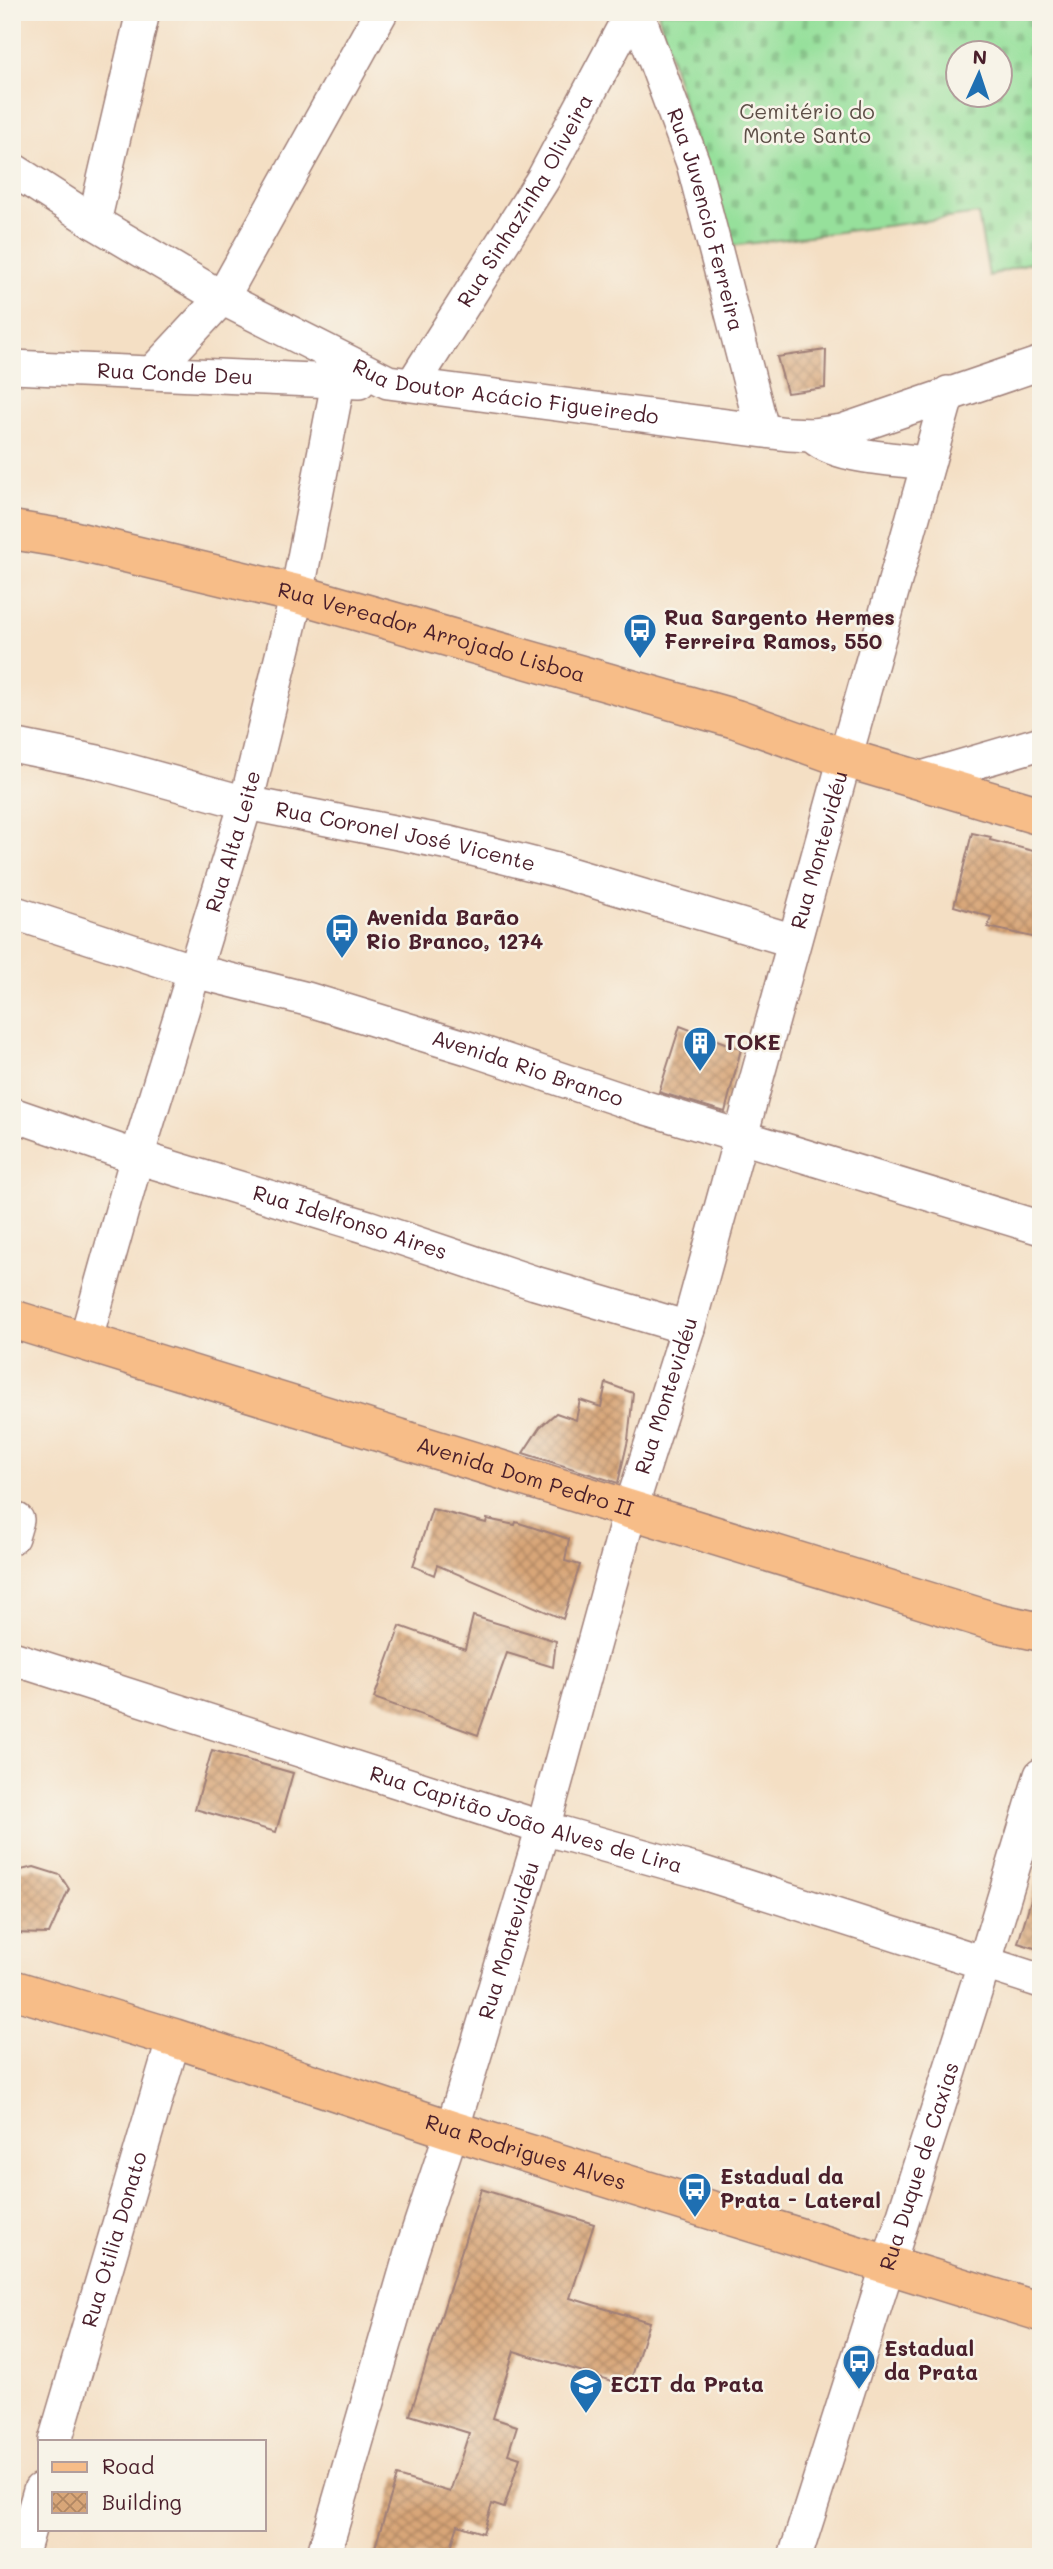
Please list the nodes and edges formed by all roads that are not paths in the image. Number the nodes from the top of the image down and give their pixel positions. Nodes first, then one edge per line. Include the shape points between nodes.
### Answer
1 (143, 12) edge
2 (381, 12) edge
3 (632, 12) edge
4 (637, 12) edge
5 (12, 169) edge
6 (94, 222) junction
7 (222, 298) junction
8 (1041, 363) edge
9 (12, 367) edge
10 (153, 372) junction
11 (338, 383) junction
12 (401, 383) junction
13 (948, 393) junction
14 (762, 429) junction
15 (811, 435) junction
16 (928, 463) junction
17 (12, 530) edge
18 (297, 594) junction
19 (1041, 743) edge
20 (12, 745) edge
21 (845, 758) junction
22 (918, 779) junction
23 (246, 803) junction
24 (1041, 816) edge
25 (12, 912) edge
26 (794, 941) junction
27 (194, 971) junction
28 (12, 1114) edge
29 (741, 1137) junction
30 (137, 1157) junction
31 (1041, 1228) edge
32 (12, 1319) edge
33 (688, 1328) junction
34 (85, 1342) junction
35 (630, 1511) junction
36 (1041, 1632) edge
37 (12, 1658) edge
38 (1041, 1774) edge
39 (544, 1828) junction
40 (984, 1964) junction
41 (1041, 1981) edge
42 (12, 1989) edge
43 (174, 2038) junction
44 (452, 2130) junction
45 (887, 2263) junction
46 (1041, 2312) edge
47 (55, 2440) edge
48 (38, 2497) edge
49 (20, 2557) edge
50 (323, 2557) edge
51 (795, 2557) edge

1 - 6 street
2 - 7 street
3 - 12 street, Rua Sinhazinha Oliveira via 543,179
4 - 14 street, Rua Juvencio Ferreira via 692,163
5 - 6 street, Rua Doutor Acácio Figueiredo
6 - 7 street, Rua Doutor Acácio Figueiredo
7 - 10 street
7 - 12 street, Rua Doutor Acácio Figueiredo
8 - 13 street, Rua Doutor Acácio Figueiredo
9 - 10 street, Rua Conde Deu
10 - 11 street, Rua Conde Deu
11 - 12 street
11 - 18 street, Rua Alta Leite
12 - 14 street, Rua Doutor Acácio Figueiredo
13 - 15 street, Rua Doutor Acácio Figueiredo via 842,431
13 - 16 street, Rua Montevidéu
14 - 15 street, Rua Doutor Acácio Figueiredo
15 - 16 street via 850,452
16 - 21 street, Rua Montevidéu
17 - 18 main road, Rua Vereador Arrojado Lisboa
18 - 21 main road, Rua Vereador Arrojado Lisboa via 736,719
18 - 23 street, Rua Alta Leite
19 - 22 street
20 - 23 street, Rua Coronel José Vicente via 97,762
21 - 22 main road, Rua Vereador Arrojado Lisboa
21 - 26 street, Rua Montevidéu
22 - 24 main road, Rua Vereador Arrojado Lisboa
23 - 26 street, Rua Coronel José Vicente via 556,870
23 - 27 street, Rua Alta Leite
25 - 27 street, Avenida Rio Branco
26 - 29 street, Rua Montevidéu
27 - 29 street, Avenida Rio Branco via 307,999
27 - 30 street, Rua Alta Leite
28 - 30 street, Rua Idelfonso Aires
29 - 31 street, Avenida Rio Branco
29 - 33 street, Rua Montevidéu
30 - 33 street, Rua Idelfonso Aires
30 - 34 street, Rua Alta Leite
32 - 34 main road, Avenida Dom Pedro II
33 - 35 street, Rua Montevidéu
34 - 35 main road, Avenida Dom Pedro II
35 - 36 main road, Avenida Dom Pedro II
35 - 39 street, Rua Montevidéu
37 - 39 street, Rua Capitão João Alves de Lira
38 - 40 street, Rua Duque de Caxias
39 - 40 street, Rua Capitão João Alves de Lira via 694,1870
39 - 44 street, Rua Montevidéu
40 - 41 street, Rua Capitão João Alves de Lira
40 - 45 street, Rua Duque de Caxias
42 - 43 main road, Rua Rodrigues Alves
43 - 44 main road, Rua Rodrigues Alves
43 - 47 street, Rua Otilia Donato
44 - 45 main road, Rua Rodrigues Alves
44 - 50 street, Rua Montevidéu via 412,2250
45 - 46 main road, Rua Rodrigues Alves
45 - 51 street, Rua Duque de Caxias
48 - 49 street

